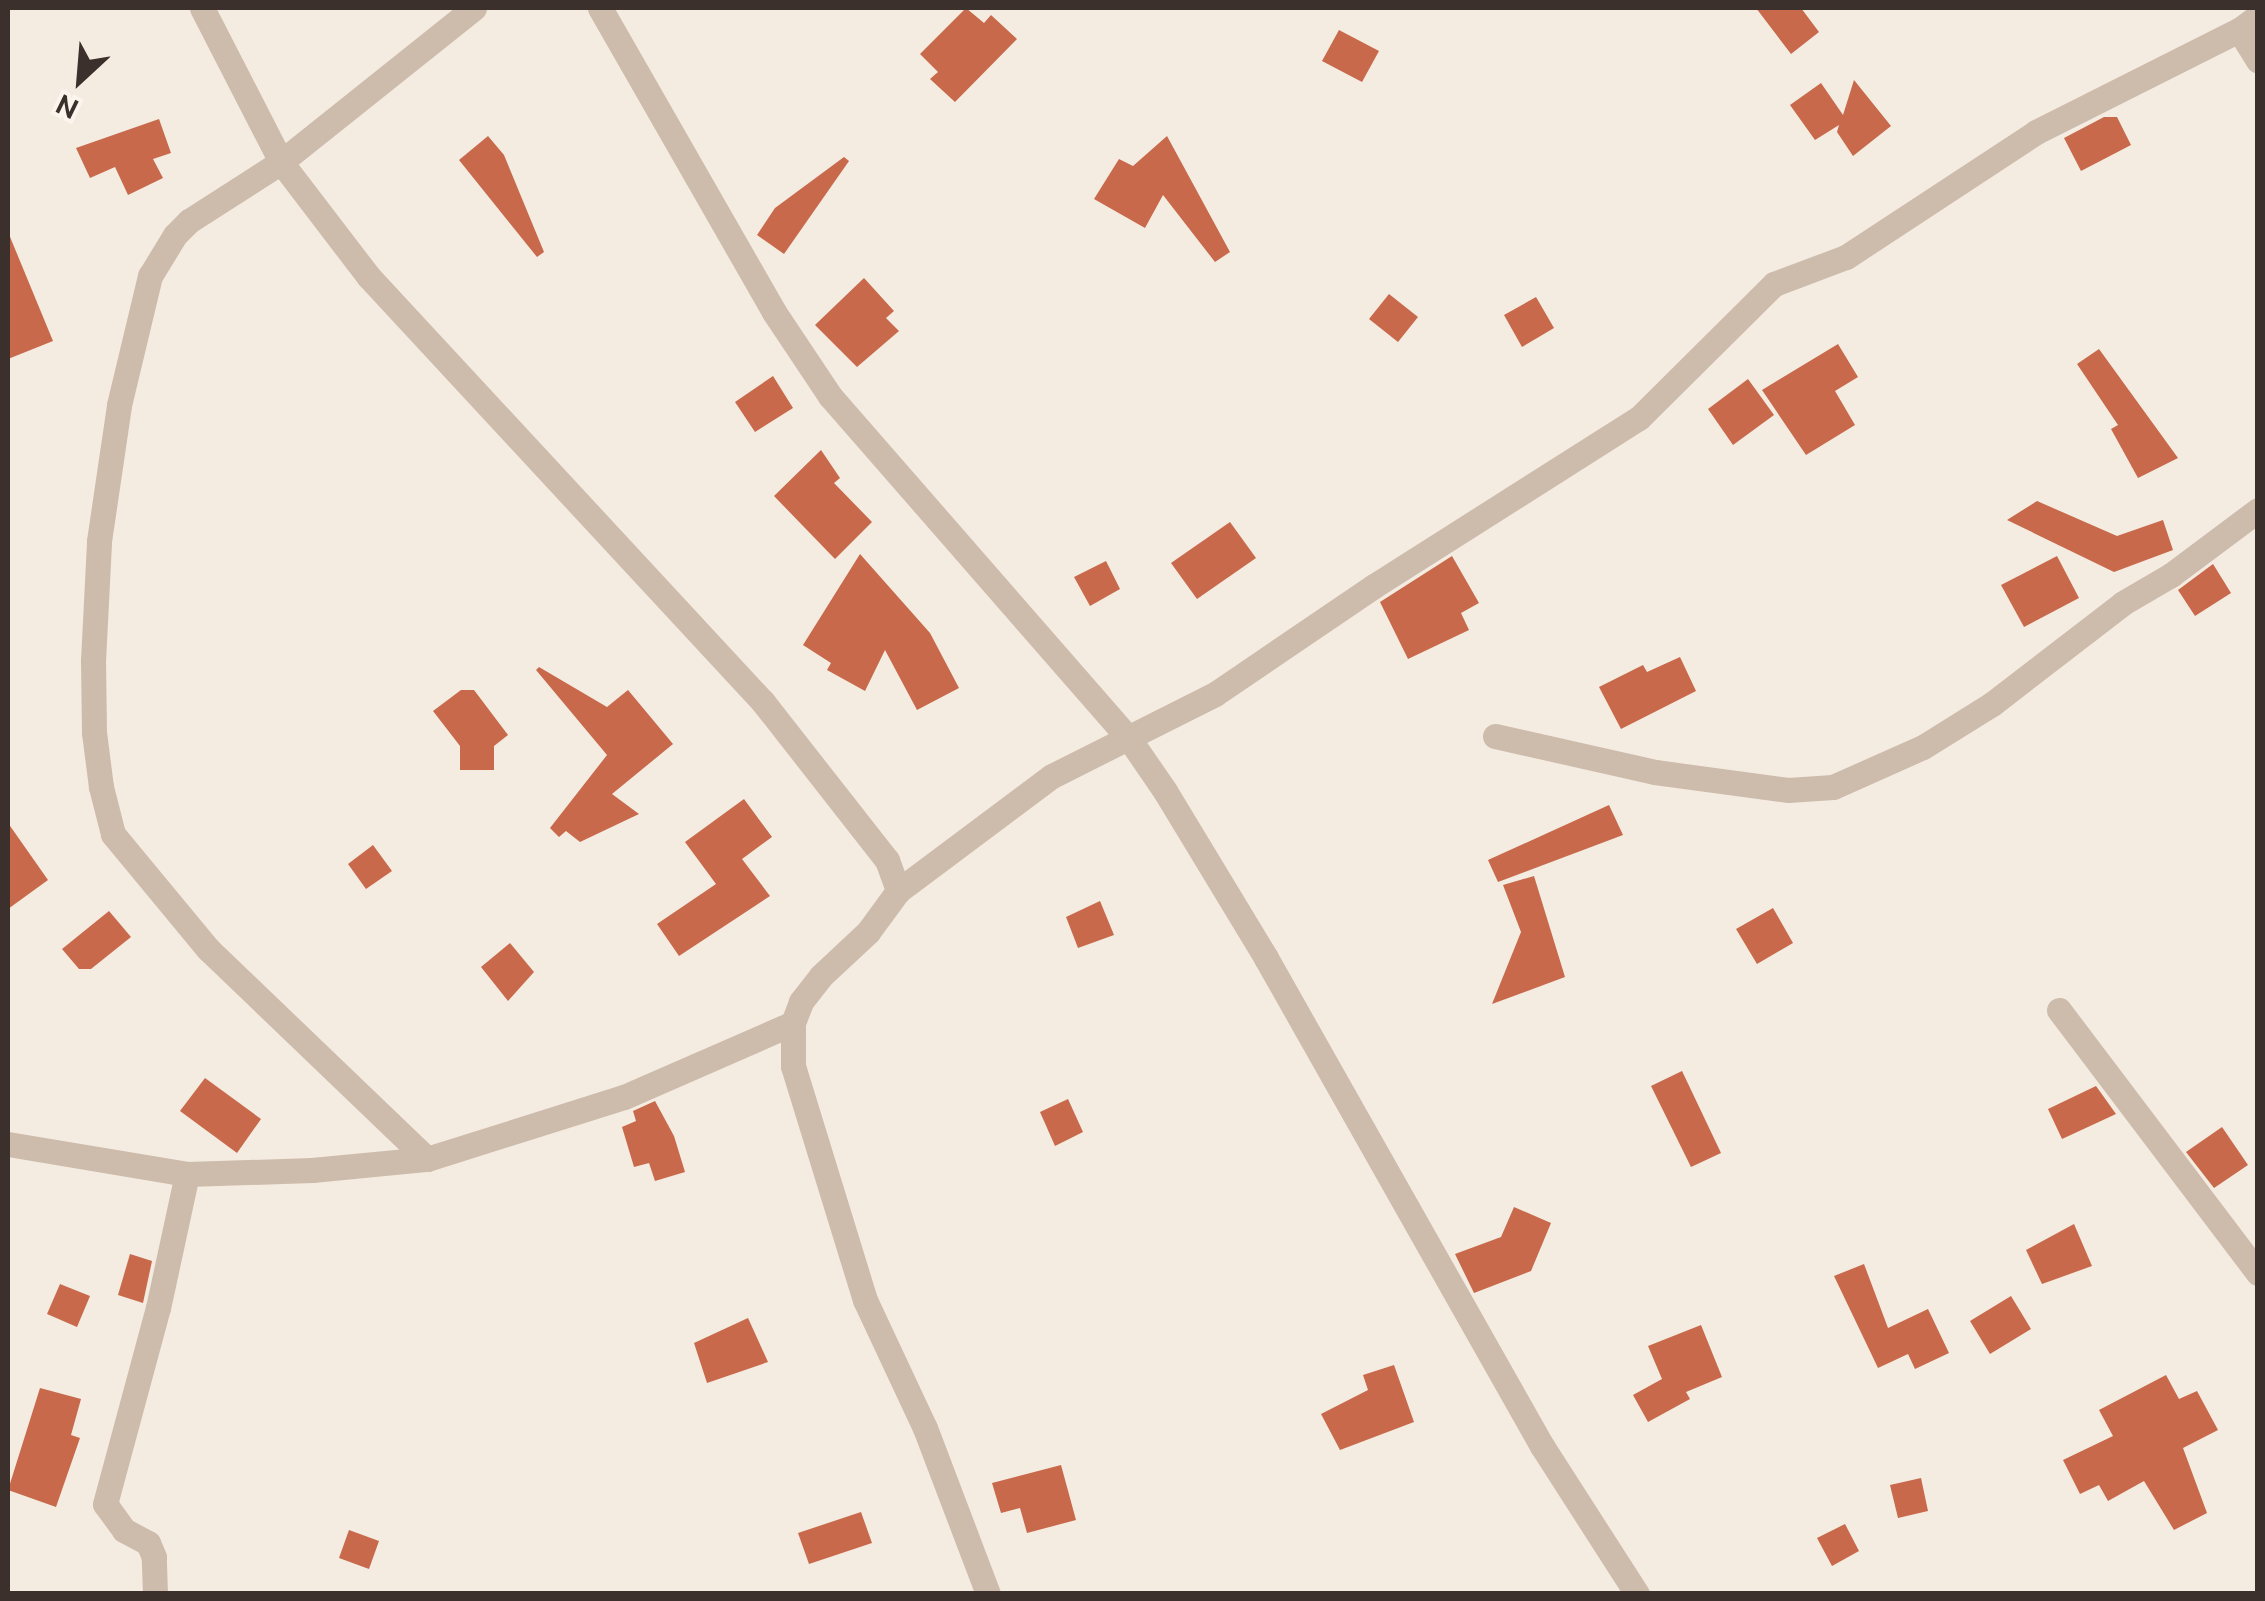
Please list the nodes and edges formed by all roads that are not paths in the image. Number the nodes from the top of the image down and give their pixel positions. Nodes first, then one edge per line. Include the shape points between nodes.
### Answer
1 (202, 8) edge
2 (474, 8) edge
3 (600, 8) edge
4 (2248, 23) edge
5 (2258, 60) edge
6 (281, 162) junction
7 (2258, 510) edge
8 (1495, 736) dead end
9 (1130, 740) junction
10 (898, 892) junction
11 (2059, 1010) dead end
12 (793, 1023) junction
13 (8, 1144) edge
14 (427, 1158) junction
15 (187, 1174) junction
16 (2258, 1273) edge
17 (155, 1594) edge
18 (988, 1594) edge
19 (1637, 1594) edge

1 - 6 street
2 - 6 street
3 - 9 street via 774,312 830,396
4 - 5 street
4 - 9 street via 2036,132 1846,257 1774,284 1639,418 1215,694
6 - 10 street via 368,276 763,702 886,860
6 - 14 street via 189,221 150,276 118,405 99,541 92,661 100,787 113,834 153,887 208,949
7 - 8 street via 1992,704 1907,755 1833,787 1788,790 1655,772
9 - 10 street via 1052,776
9 - 19 street via 1266,958 1542,1446
10 - 12 street via 821,976
11 - 16 street
12 - 14 street via 624,1096
12 - 18 street via 793,1066 865,1300 925,1428
13 - 15 street
14 - 15 street
15 - 17 street via 105,1504 124,1530 148,1542

